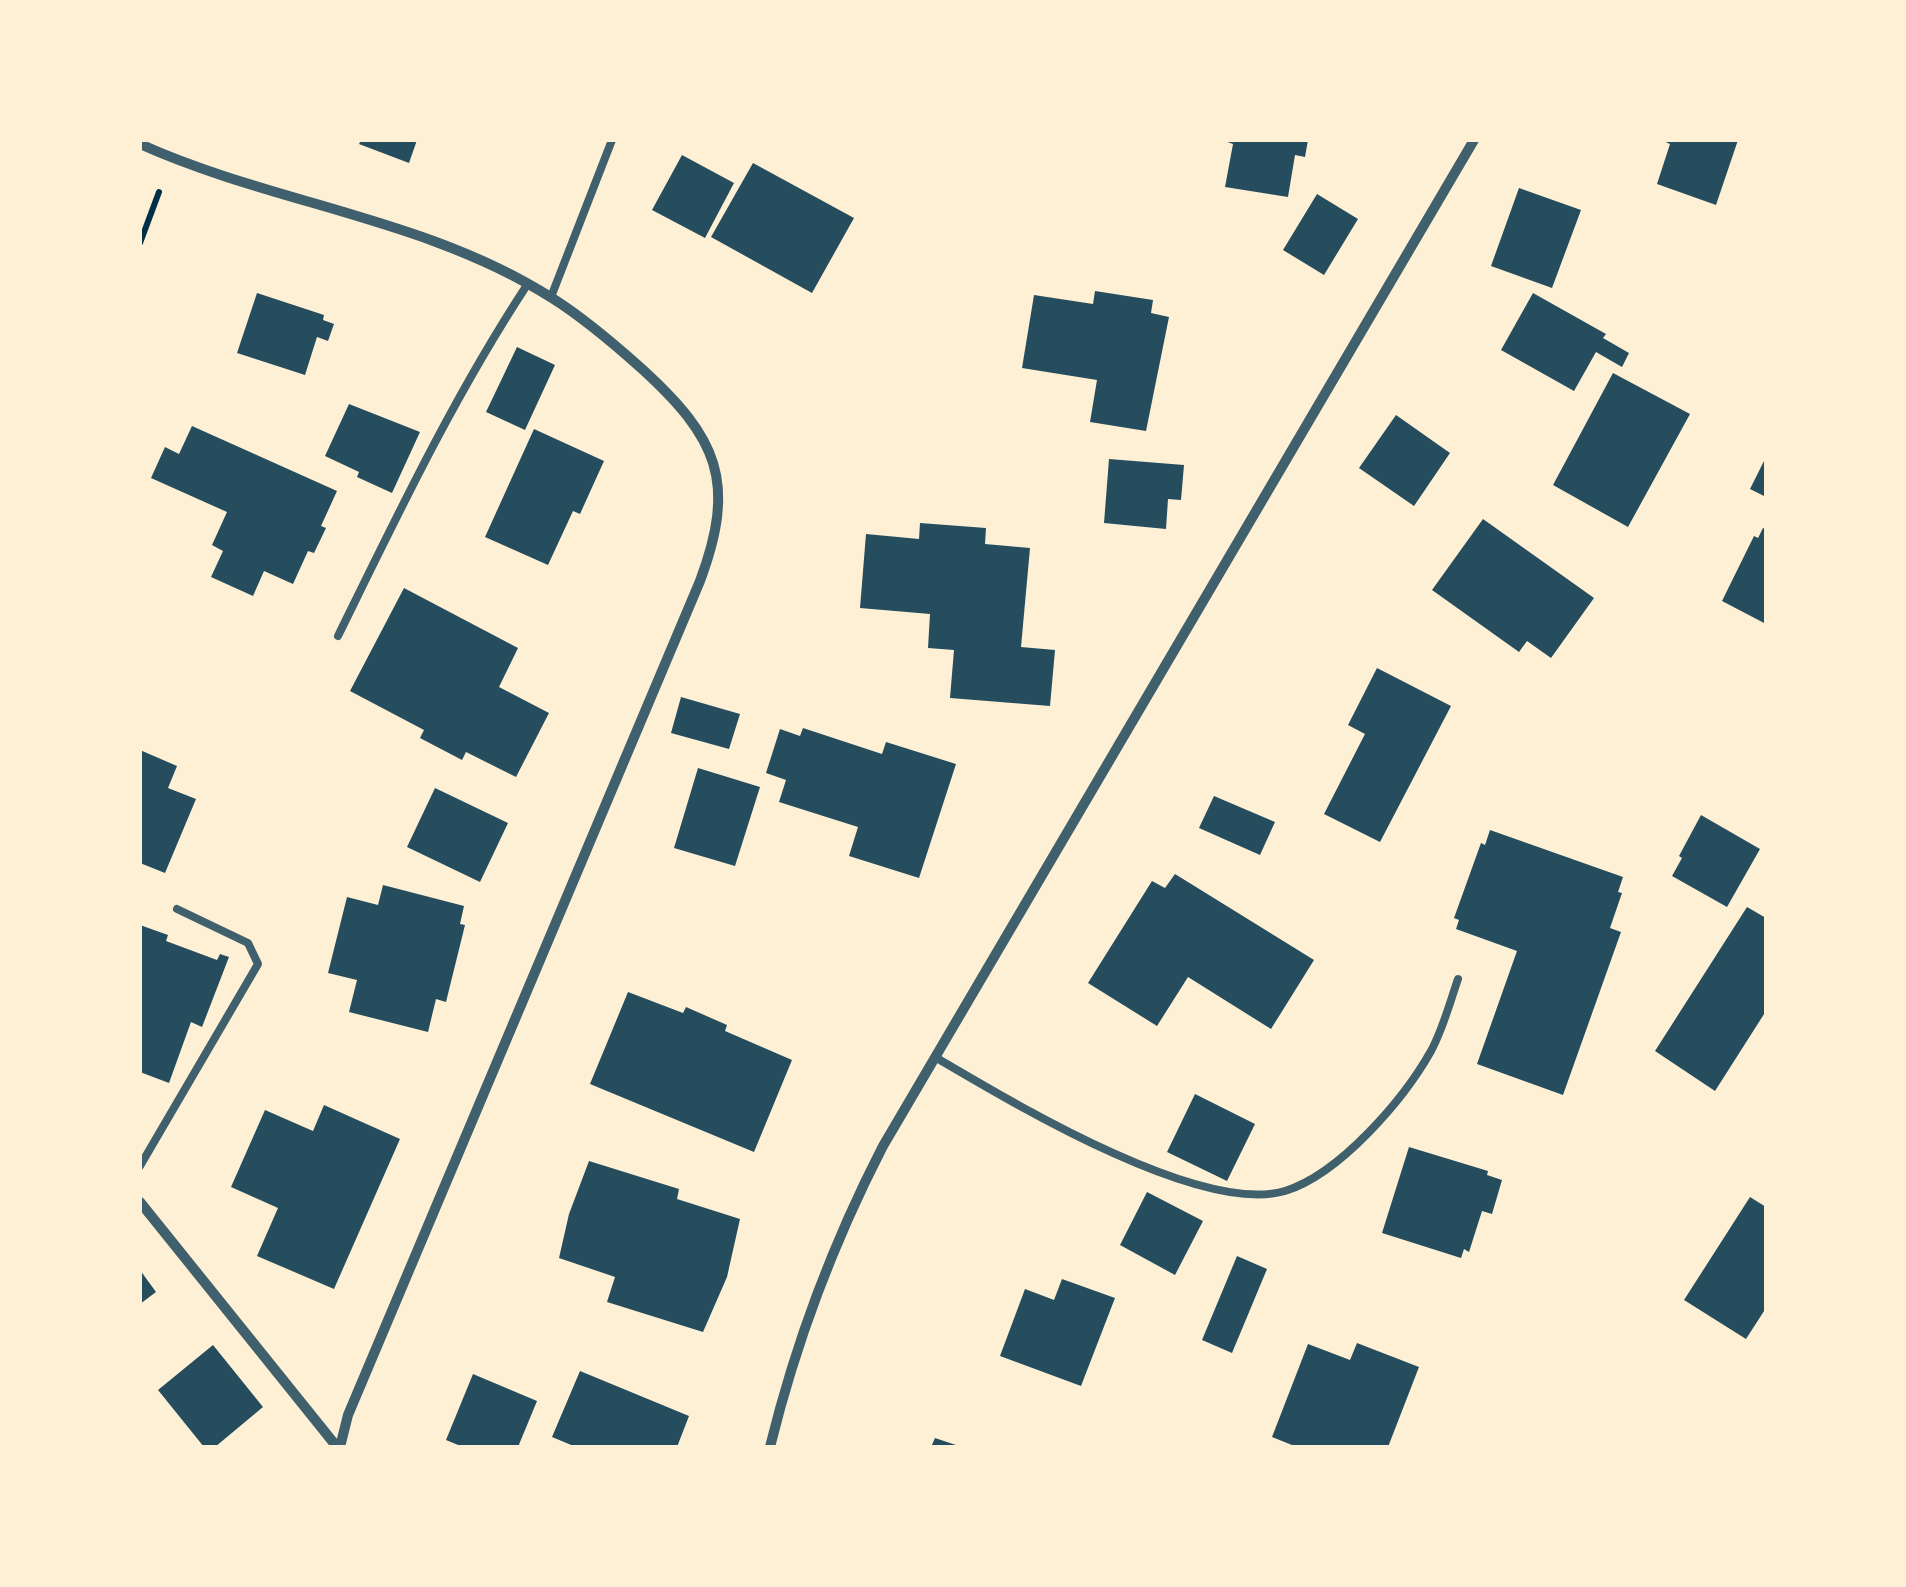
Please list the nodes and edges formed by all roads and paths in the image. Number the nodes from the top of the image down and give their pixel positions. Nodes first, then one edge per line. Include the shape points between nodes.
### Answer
1 (612, 140) edge
2 (1474, 140) edge
3 (140, 144) edge
4 (171, 158) junction
5 (140, 243) edge
6 (527, 284) junction
7 (550, 297) junction
8 (338, 636) dead end
9 (176, 909) dead end
10 (1458, 979) dead end
11 (935, 1058) junction
12 (140, 1166) edge
13 (140, 1202) edge
14 (338, 1447) edge
15 (770, 1447) edge

1 - 7 lane
2 - 11 street
3 - 4 street
4 - 5 path
4 - 6 street via 468,255
6 - 7 street
6 - 8 lane via 438,433
7 - 14 street via 636,364 698,430 713,459 720,513 700,582
9 - 12 lane via 248,943 258,964
10 - 11 lane via 1432,1049 1397,1098 1337,1163 1285,1191 1234,1194 1188,1182 1098,1144
11 - 15 street via 846,1218 817,1288
13 - 14 street

